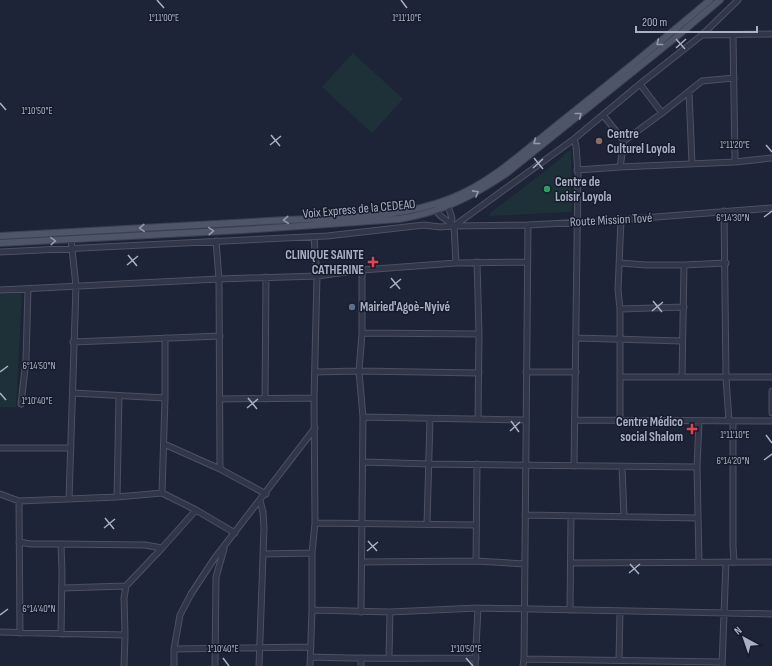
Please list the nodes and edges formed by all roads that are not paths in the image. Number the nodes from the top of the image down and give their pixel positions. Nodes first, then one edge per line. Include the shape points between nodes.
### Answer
1 (710, 0) edge
2 (720, 0) edge
3 (738, 0) edge
4 (772, 34) edge
5 (733, 35) junction
6 (702, 36) junction
7 (734, 78) junction
8 (640, 84) junction
9 (689, 92) junction
10 (662, 113) junction
11 (603, 115) junction
12 (574, 139) junction
13 (624, 141) junction
14 (772, 158) edge
15 (735, 162) junction
16 (692, 164) junction
17 (620, 167) junction
18 (577, 170) junction
19 (448, 206) junction
20 (435, 208) junction
21 (772, 208) edge
22 (724, 211) junction
23 (621, 220) junction
24 (576, 222) junction
25 (273, 224) junction
26 (453, 224) junction
27 (528, 225) junction
28 (32, 234) junction
29 (0, 236) edge
30 (314, 237) junction
31 (71, 240) junction
32 (216, 241) junction
33 (32, 242) junction
34 (0, 243) edge
35 (72, 248) junction
36 (0, 252) edge
37 (477, 262) junction
38 (527, 262) junction
39 (456, 263) junction
40 (620, 263) junction
41 (726, 263) junction
42 (684, 265) junction
43 (362, 270) junction
44 (317, 276) junction
45 (266, 277) junction
46 (220, 279) junction
47 (76, 286) junction
48 (28, 289) junction
49 (0, 290) edge
50 (684, 307) junction
51 (620, 309) junction
52 (362, 333) junction
53 (479, 334) junction
54 (220, 336) junction
55 (165, 338) junction
56 (576, 338) junction
57 (621, 340) junction
58 (682, 341) junction
59 (73, 342) junction
60 (359, 371) junction
61 (315, 372) junction
62 (479, 372) junction
63 (526, 372) junction
64 (576, 372) junction
65 (682, 376) junction
66 (620, 377) junction
67 (772, 377) edge
68 (726, 378) junction
69 (772, 391) edge
70 (73, 393) junction
71 (119, 396) junction
72 (165, 398) junction
73 (314, 398) junction
74 (220, 399) junction
75 (265, 399) junction
76 (22, 404) dead end
77 (772, 406) edge
78 (772, 413) edge
79 (364, 417) junction
80 (430, 419) junction
81 (478, 419) junction
82 (526, 420) junction
83 (575, 420) junction
84 (620, 420) junction
85 (699, 421) junction
86 (731, 421) junction
87 (772, 421) edge
88 (315, 428) junction
89 (164, 444) junction
90 (0, 448) edge
91 (72, 448) junction
92 (364, 462) junction
93 (430, 464) junction
94 (476, 464) junction
95 (526, 465) junction
96 (574, 466) junction
97 (622, 466) junction
98 (698, 467) junction
99 (220, 469) junction
100 (162, 493) junction
101 (0, 494) edge
102 (266, 494) junction
103 (117, 497) junction
104 (69, 499) junction
105 (19, 501) junction
106 (260, 501) junction
107 (196, 510) junction
108 (525, 515) junction
109 (571, 516) junction
110 (624, 517) junction
111 (698, 518) junction
112 (315, 524) junction
113 (363, 524) junction
114 (427, 524) junction
115 (476, 525) junction
116 (234, 533) junction
117 (19, 542) junction
118 (61, 544) junction
119 (225, 546) junction
120 (162, 548) junction
121 (312, 553) junction
122 (263, 554) junction
123 (476, 561) junction
124 (362, 562) junction
125 (699, 562) junction
126 (726, 562) junction
127 (734, 562) junction
128 (772, 562) edge
129 (571, 563) junction
130 (525, 564) junction
131 (209, 567) junction
132 (216, 572) junction
133 (126, 586) junction
134 (62, 588) junction
135 (478, 608) junction
136 (523, 609) junction
137 (312, 610) junction
138 (570, 610) junction
139 (620, 610) junction
140 (361, 612) junction
141 (390, 612) junction
142 (725, 612) junction
143 (772, 614) edge
144 (0, 632) edge
145 (20, 633) junction
146 (61, 634) junction
147 (125, 635) junction
148 (260, 647) junction
149 (311, 647) junction
150 (174, 649) junction
151 (216, 649) junction
152 (311, 657) junction
153 (389, 657) junction
154 (361, 658) junction
155 (476, 658) junction
156 (524, 660) junction
157 (618, 660) junction
158 (569, 663) edge
159 (678, 664) edge
160 (722, 664) edge
161 (124, 666) edge
162 (174, 666) edge
163 (215, 666) edge
164 (259, 666) edge
165 (310, 666) edge
166 (360, 666) edge
167 (475, 666) edge
168 (523, 666) edge

1 -> 20 main road via 489,179
19 -> 2 main road via 482,190 507,173
3 - 6 street
4 - 5 street
5 - 6 street
5 - 7 street
6 - 8 street
7 - 9 street via 702,81
7 - 15 street
8 - 10 street
8 - 11 street
9 - 10 street
9 - 16 street
10 - 13 street
11 - 12 street
11 - 13 street
12 - 18 street
12 - 26 street
13 - 17 street
14 - 15 street
15 - 16 street
16 - 17 street
17 - 18 street
18 - 24 street
19 - 20 main road
19 - 26 street
20 - 25 main road
20 - 26 street via 447,222
21 - 22 street, Route Mission Tové
22 - 23 street, Route Mission Tové
22 - 41 street
23 - 24 street, Route Mission Tové
23 - 40 street
24 - 27 street, Route Mission Tové
24 - 56 street
25 -> 28 main road
31 -> 25 main road
26 - 27 street, Route Mission Tové
26 - 30 street, Route Mission Tové
26 - 39 street
27 - 38 street
28 - 29 main road
28 - 33 main road
30 - 32 street, Route Mission Tové
30 - 44 street
33 -> 31 main road
31 - 35 street
32 - 35 street, Route Mission Tové
32 - 46 street
33 - 34 main road
35 - 36 street, Route Mission Tové
35 - 47 street
37 - 38 street
37 - 39 street
37 - 53 street
38 - 63 street
39 - 43 street
40 - 42 street
40 - 51 street
41 - 42 street
41 - 68 street
42 - 50 street
43 - 44 street
43 - 52 street
44 - 45 street
44 - 61 street
45 - 46 street
45 - 75 street
46 - 47 street
46 - 54 street
47 - 48 street
47 - 59 street
48 - 49 street
48 - 76 street
50 - 51 street
50 - 58 street
51 - 57 street
52 - 53 street
52 - 60 street
53 - 62 street
54 - 55 street
54 - 74 street
55 - 59 street
55 - 72 street
56 - 57 street
56 - 64 street
57 - 58 street
57 - 66 street
58 - 65 street
59 - 70 street
60 - 61 street
60 - 62 street
60 - 79 street
61 - 73 street
62 - 81 street
63 - 64 street
63 - 82 street
64 - 83 street
65 - 66 street
65 - 68 street
66 - 84 street
67 - 68 street
68 - 86 street
69 - 77 street
70 - 71 street
70 - 91 street
71 - 72 street
71 - 103 street
72 - 89 street
73 - 75 street
73 - 88 street
74 - 75 street
74 - 99 street
77 - 78 street
79 - 80 street
79 - 92 street
80 - 81 street
80 - 93 street
81 - 82 street
82 - 95 street
83 - 84 street
83 - 96 street
84 - 85 street
85 - 86 street
85 - 98 street
86 - 87 street
86 - 127 street
88 - 102 street
88 - 112 street
89 - 99 street
89 - 100 street
90 - 91 street
91 - 104 street
92 - 93 street
92 - 113 street
93 - 94 street
93 - 114 street
94 - 95 street
94 - 115 street
95 - 96 street
95 - 108 street
96 - 97 street
97 - 98 street
97 - 110 street
98 - 111 street
99 - 102 street
100 - 103 street
100 - 107 street
101 - 105 street
102 - 106 street
103 - 104 street
104 - 105 street
105 - 117 street
106 - 116 street
106 - 122 street via 264,528
107 - 116 street
107 - 120 street
108 - 109 street
108 - 130 street
109 - 110 street
109 - 129 street
110 - 111 street
111 - 125 street
112 - 113 street
112 - 121 street
113 - 114 street
113 - 124 street
114 - 115 street
115 - 123 street
116 - 119 street
117 - 118 street
117 - 145 street
118 - 120 street via 145,545
118 - 134 street
119 - 131 street
119 - 132 street
120 - 133 street
121 - 122 street
121 - 137 street
122 - 148 street
123 - 124 street
123 - 130 street
124 - 140 street
125 - 126 street
125 - 129 street
126 - 127 street
126 - 142 street
127 - 128 street
129 - 138 street
130 - 136 street
131 - 132 street
131 - 150 street via 180,615
132 - 151 street
133 - 134 street
133 - 147 street
134 - 146 street
135 - 136 street
135 - 141 street
135 - 155 street
136 - 138 street
136 - 156 street
137 - 140 street
137 - 149 street
138 - 139 street
139 - 142 street
139 - 157 street
140 - 141 street
141 - 153 street
142 - 143 street
142 - 160 street
144 - 145 street
145 - 146 street
146 - 147 street
147 - 161 street
148 - 149 street
148 - 151 street
148 - 164 street
149 - 152 street
150 - 151 street
150 - 162 street
151 - 163 street
152 - 154 street
152 - 165 street
153 - 154 street
153 - 155 street
154 - 166 street
155 - 167 street
156 - 158 street
156 - 168 street
157 - 158 street
157 - 159 street
159 - 160 street

